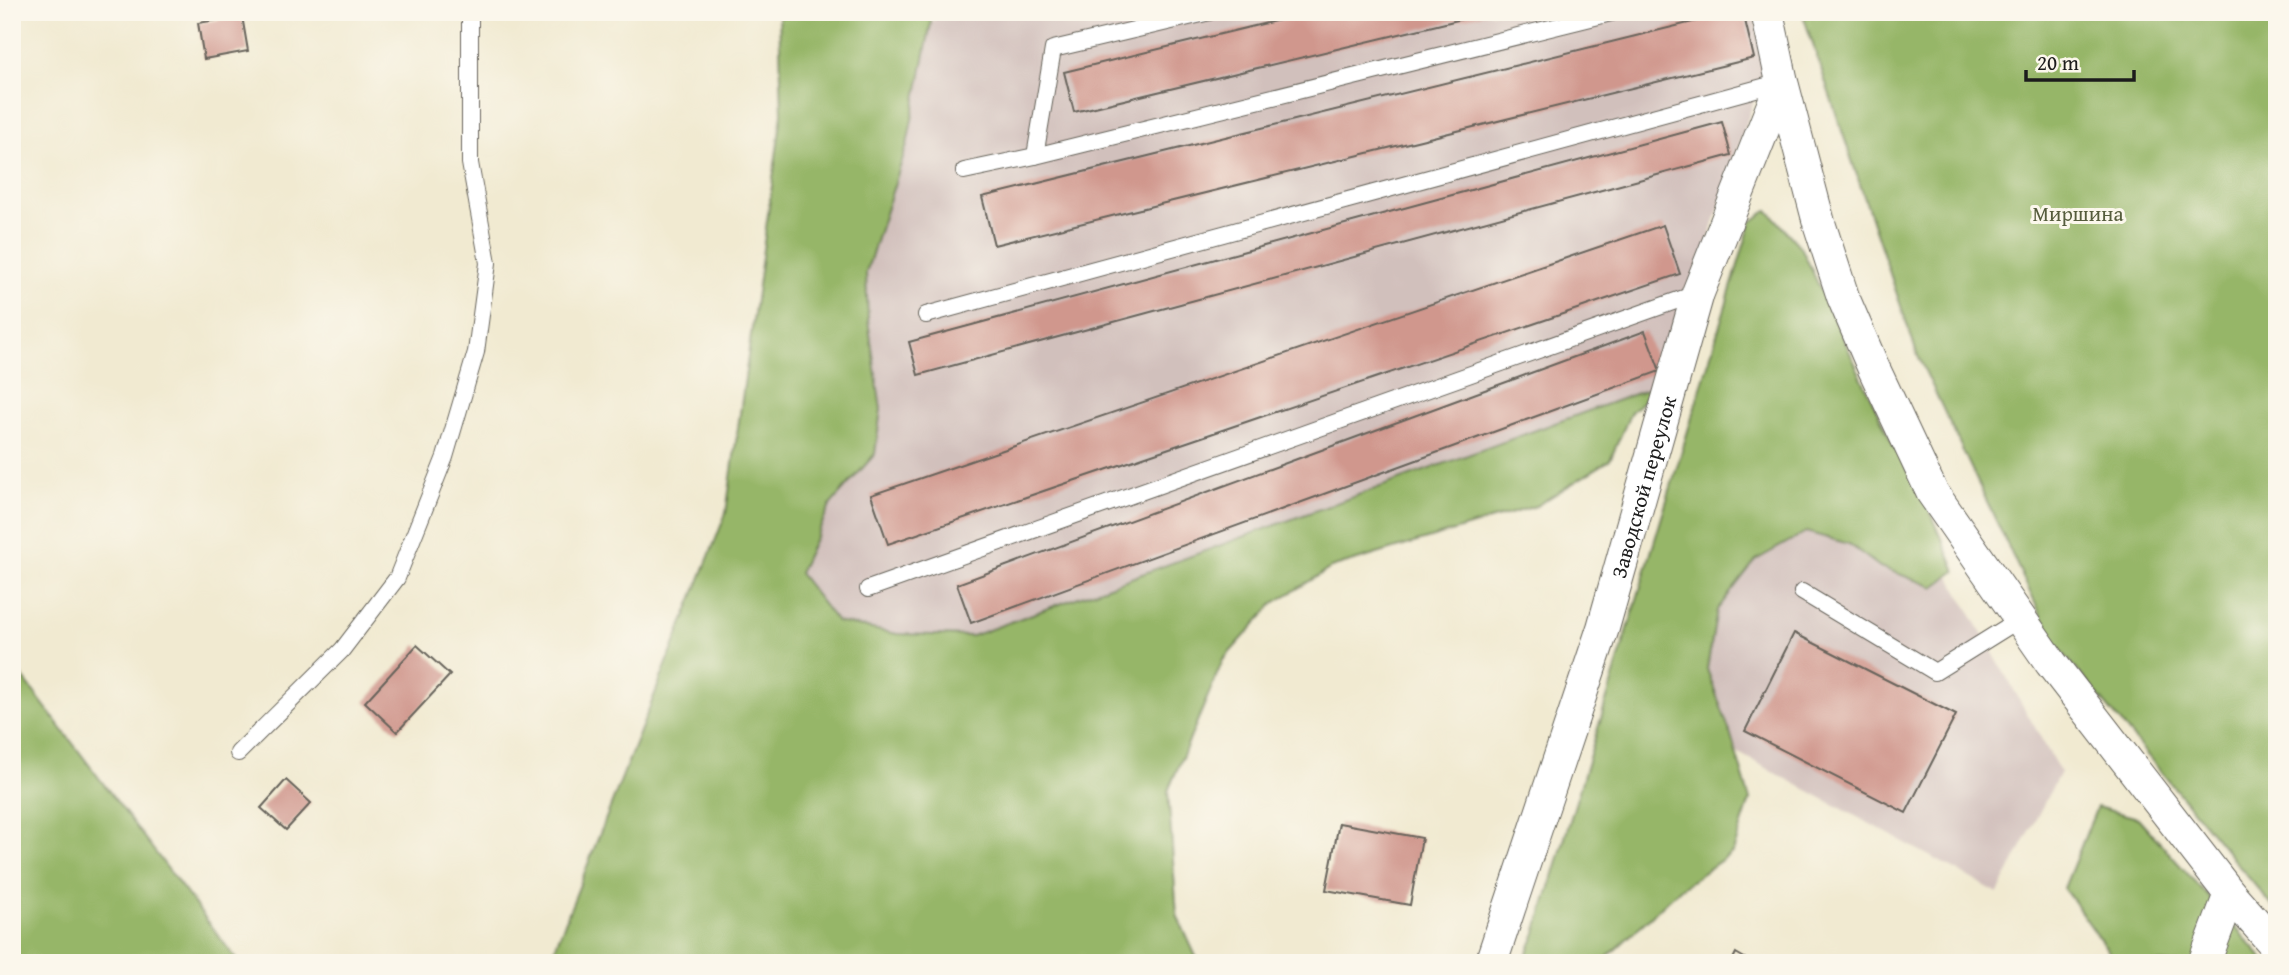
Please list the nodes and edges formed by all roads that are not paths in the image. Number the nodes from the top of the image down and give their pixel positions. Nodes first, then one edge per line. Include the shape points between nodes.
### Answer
1 (470, 12) edge
2 (1210, 12) edge
3 (1615, 12) edge
4 (1767, 12) edge
5 (1782, 82) junction
6 (1035, 156) junction
7 (964, 172) dead end
8 (1698, 293) junction
9 (926, 315) dead end
10 (868, 589) dead end
11 (1802, 592) dead end
12 (2020, 619) junction
13 (238, 754) dead end
14 (2230, 894) junction
15 (2277, 947) edge
16 (1491, 963) edge
17 (2204, 963) edge

1 - 13 lane via 470,163 488,263 476,352 445,457 397,578 342,650
2 - 6 lane via 1052,49
3 - 6 lane
4 - 5 street
5 - 8 street, Заводской переулок
5 - 9 lane
5 - 12 street via 1843,298 1874,369 1933,492
6 - 7 lane
8 - 10 lane
8 - 16 street, Заводской переулок via 1603,628
11 - 12 lane via 1935,671
12 - 14 street
14 - 15 street
14 - 17 street

